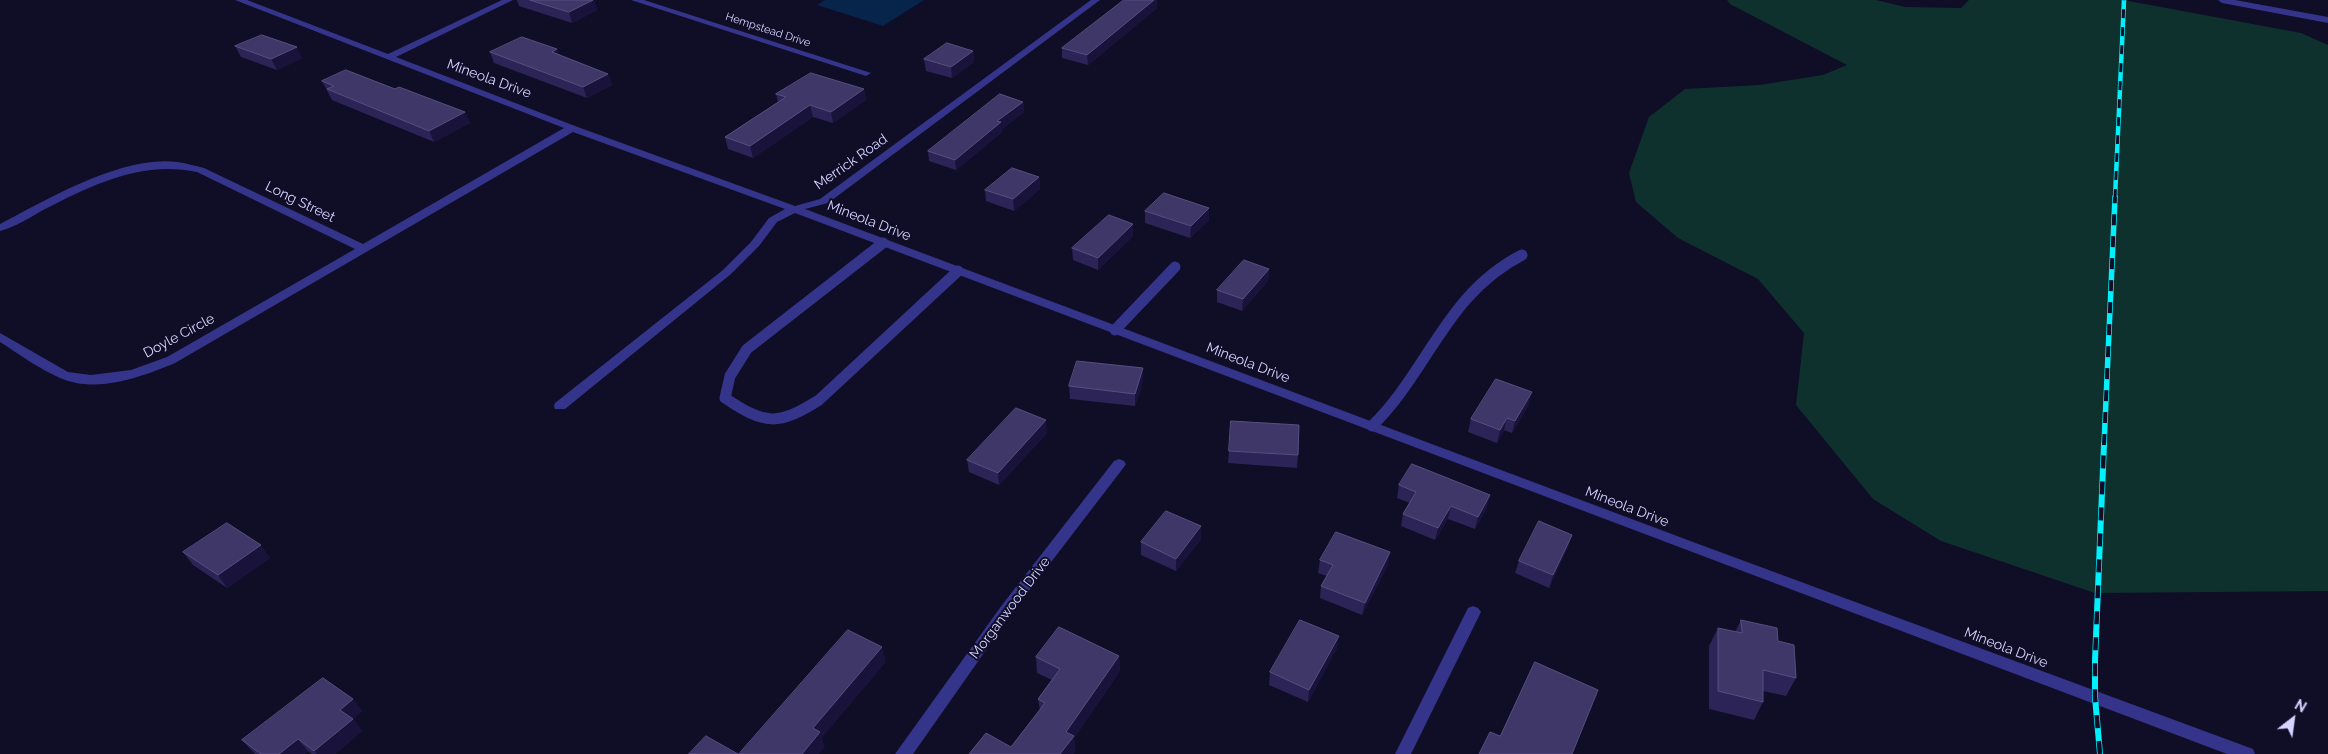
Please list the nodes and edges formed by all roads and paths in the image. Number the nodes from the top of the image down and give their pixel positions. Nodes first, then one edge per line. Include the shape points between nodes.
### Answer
1 (238, 0) edge
2 (509, 0) edge
3 (635, 0) edge
4 (1096, 0) edge
5 (2222, 0) edge
6 (2328, 20) edge
7 (390, 57) junction
8 (866, 73) dead end
9 (572, 128) junction
10 (794, 209) junction
11 (0, 228) edge
12 (883, 242) junction
13 (362, 248) junction
14 (1522, 255) dead end
15 (1176, 267) dead end
16 (958, 270) junction
17 (1115, 330) junction
18 (0, 337) edge
19 (560, 406) dead end
20 (1372, 426) junction
21 (1119, 464) dead end
22 (1474, 612) dead end
23 (903, 754) edge
24 (1403, 754) edge
25 (2247, 754) edge

1 - 7 street, Mineola Drive
2 - 7 street
3 - 8 street, Hempstead Drive
4 - 10 street, Merrick Road via 824,202
5 - 6 street
7 - 9 street, Mineola Drive
9 - 10 street, Mineola Drive
9 - 13 street
10 - 12 street, Mineola Drive
10 - 19 street, Merrick Road via 773,220 727,272
11 - 13 street, Long Street via 114,174 172,164 200,170
12 - 16 street, Mineola Drive
12 - 16 lane via 747,349 730,376 725,398 740,408 772,420 801,412 819,400
13 - 18 street, Doyle Circle via 171,360 132,374 111,378 64,376
14 - 20 lane via 1497,267 1474,291 1440,333 1395,403
15 - 17 lane
16 - 17 street, Mineola Drive
17 - 20 street, Mineola Drive
20 - 25 street, Mineola Drive
21 - 23 street, Morganwood Drive via 1007,609
22 - 24 street

